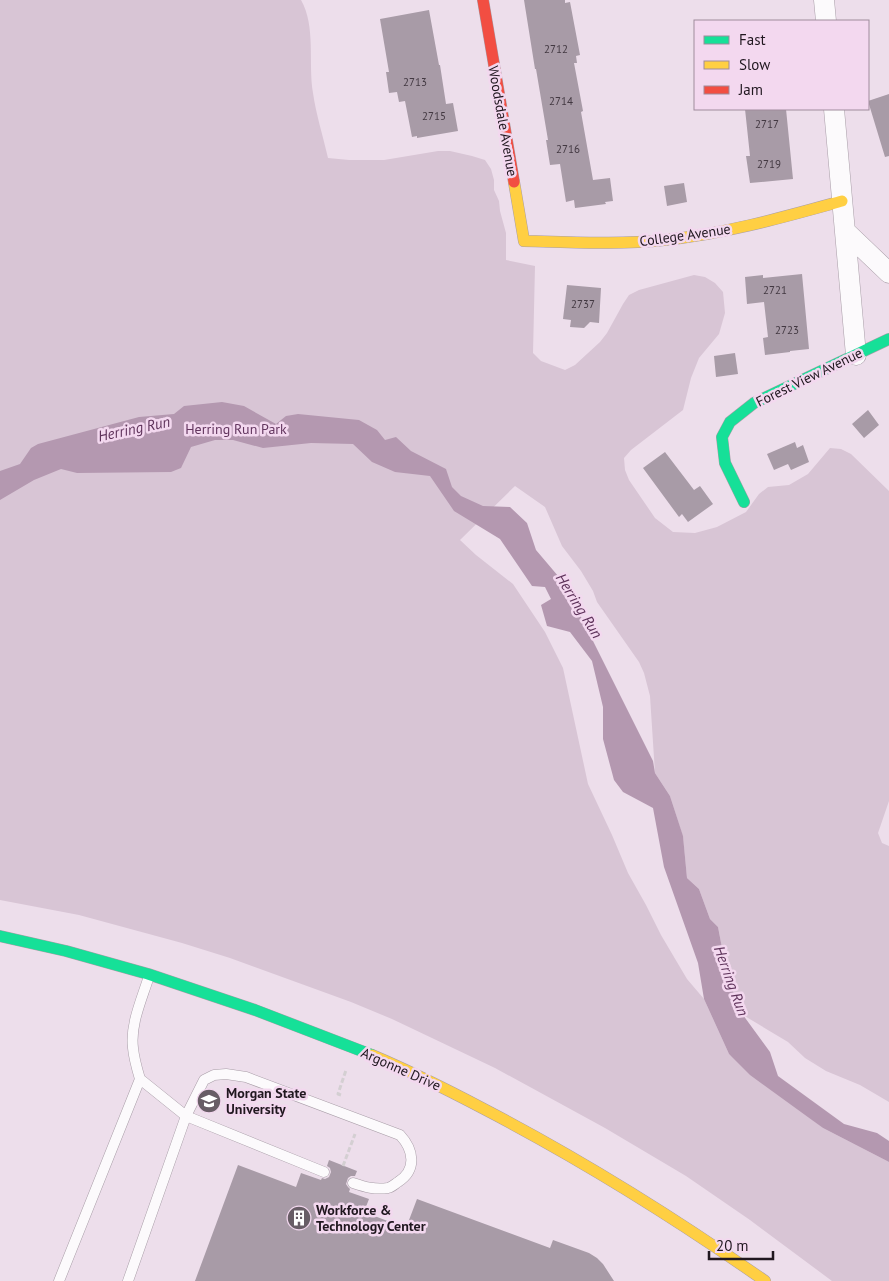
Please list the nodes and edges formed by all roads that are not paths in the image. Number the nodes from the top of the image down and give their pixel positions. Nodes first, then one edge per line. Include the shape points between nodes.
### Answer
1 (483, 0) edge
2 (824, 0) edge
3 (826, 20) edge
4 (834, 110) edge
5 (842, 201) junction
6 (845, 231) junction
7 (524, 241) joint
8 (889, 273) edge
9 (889, 339) edge
10 (856, 354) junction
11 (744, 502) dead end
12 (0, 936) edge
13 (149, 975) junction
14 (140, 1079) junction
15 (186, 1116) junction
16 (324, 1172) dead end
17 (353, 1183) dead end
18 (60, 1281) edge
19 (128, 1281) edge
20 (766, 1281) edge

1 - 7 main road, Woodsdale Avenue
2 - 3 street
4 - 5 street
5 - 6 street
5 - 7 main road, College Avenue via 708,234 633,242
6 - 8 street
6 - 10 street
9 - 10 main road, Forest View Avenue
10 - 11 main road, Forest View Avenue via 754,403 730,422 722,437 725,463
12 - 13 main road, Argonne Drive
13 - 14 lane via 133,1032
13 - 20 main road, Argonne Drive via 308,1030 456,1094 630,1190
14 - 15 lane
14 - 18 lane
15 - 16 lane
15 - 17 lane via 204,1080 226,1074 246,1078 400,1135 407,1143 412,1155 411,1168 405,1178 390,1188 373,1189
15 - 19 lane

